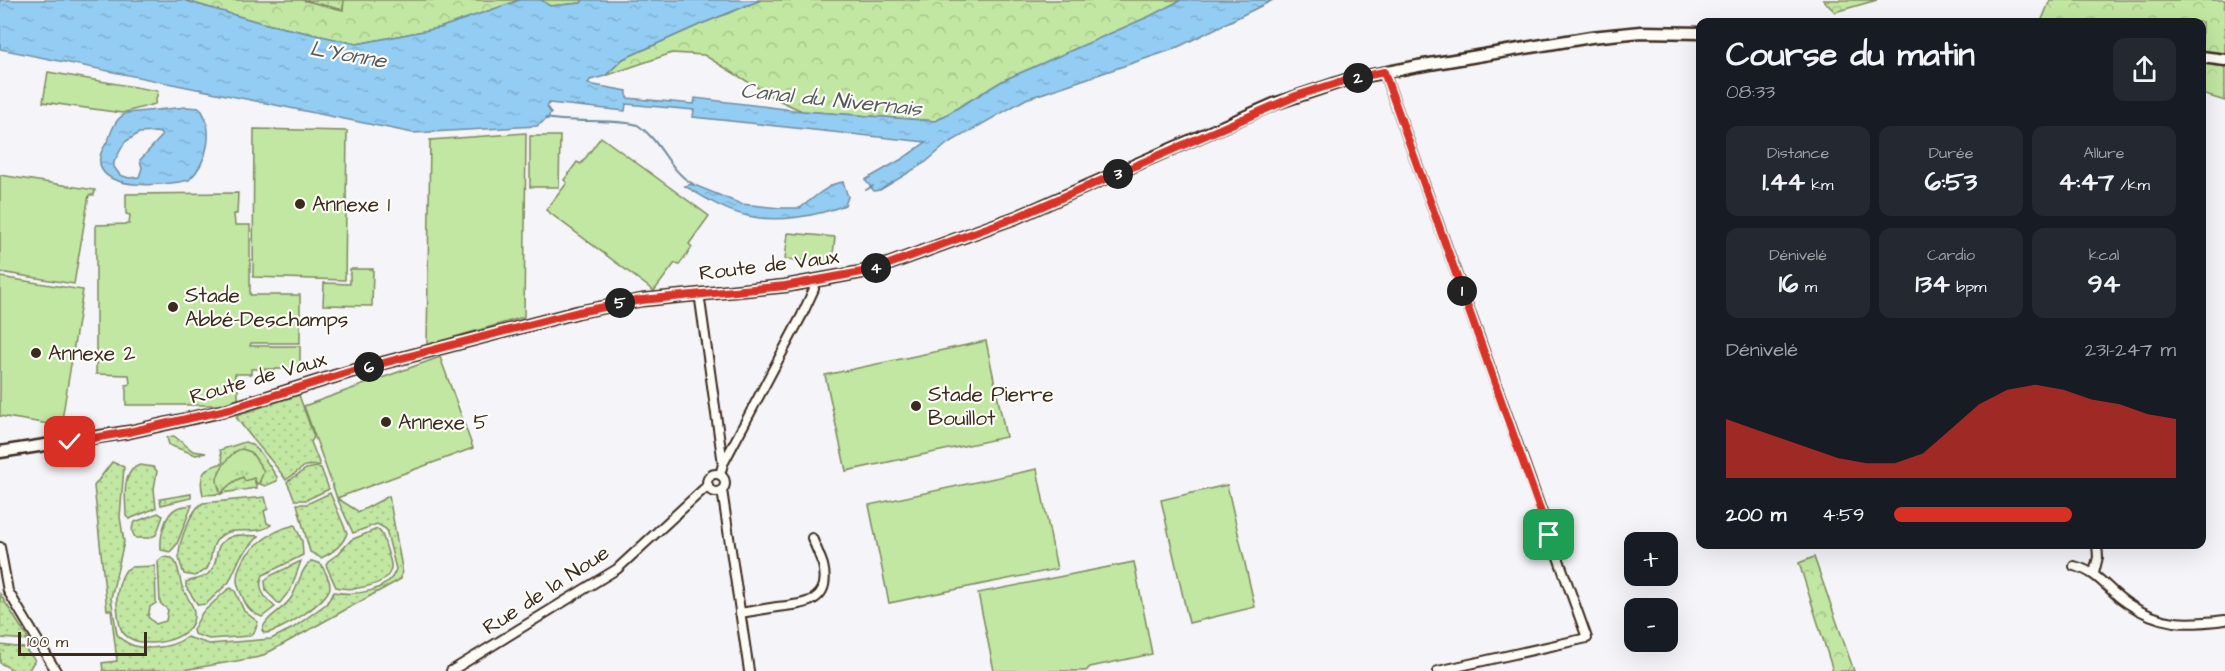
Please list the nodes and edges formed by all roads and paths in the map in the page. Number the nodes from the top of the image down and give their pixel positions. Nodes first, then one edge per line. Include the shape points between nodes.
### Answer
1 (1696, 33) edge
2 (2206, 58) edge
3 (2225, 60) edge
4 (1384, 72) junction
5 (812, 281) junction
6 (699, 293) junction
7 (0, 452) edge
8 (723, 464) junction
9 (720, 475) junction
10 (708, 484) junction
11 (722, 490) junction
12 (812, 538) dead end
13 (0, 547) edge
14 (2097, 549) edge
15 (2074, 566) dead end
16 (2094, 573) junction
17 (2, 582) edge
18 (740, 613) junction
19 (2225, 620) edge
20 (56, 671) edge
21 (451, 671) edge
22 (749, 671) edge
23 (1437, 671) edge

1 - 4 street, Route de Vaux via 1608,35
2 - 3 street
4 - 5 street, Route de Vaux via 1281,101 1044,206 955,240 862,272
4 - 23 street via 1587,638
5 - 6 street, Route de Vaux
5 - 8 street via 814,289 802,315
6 - 7 street, Route de Vaux via 578,312 349,372 223,411 129,432
6 - 8 street
8 - 9 street
9 - 10 street via 710,476
9 - 11 street via 725,482
10 - 11 street via 715,492
10 - 21 street, Rue de la Noue via 617,569
11 - 18 street
12 - 18 street via 823,564 824,586 817,597 805,604
13 - 17 street
14 - 16 street
15 - 16 street
16 - 19 street via 2127,603 2160,620 2179,624
17 - 20 street
18 - 22 street

